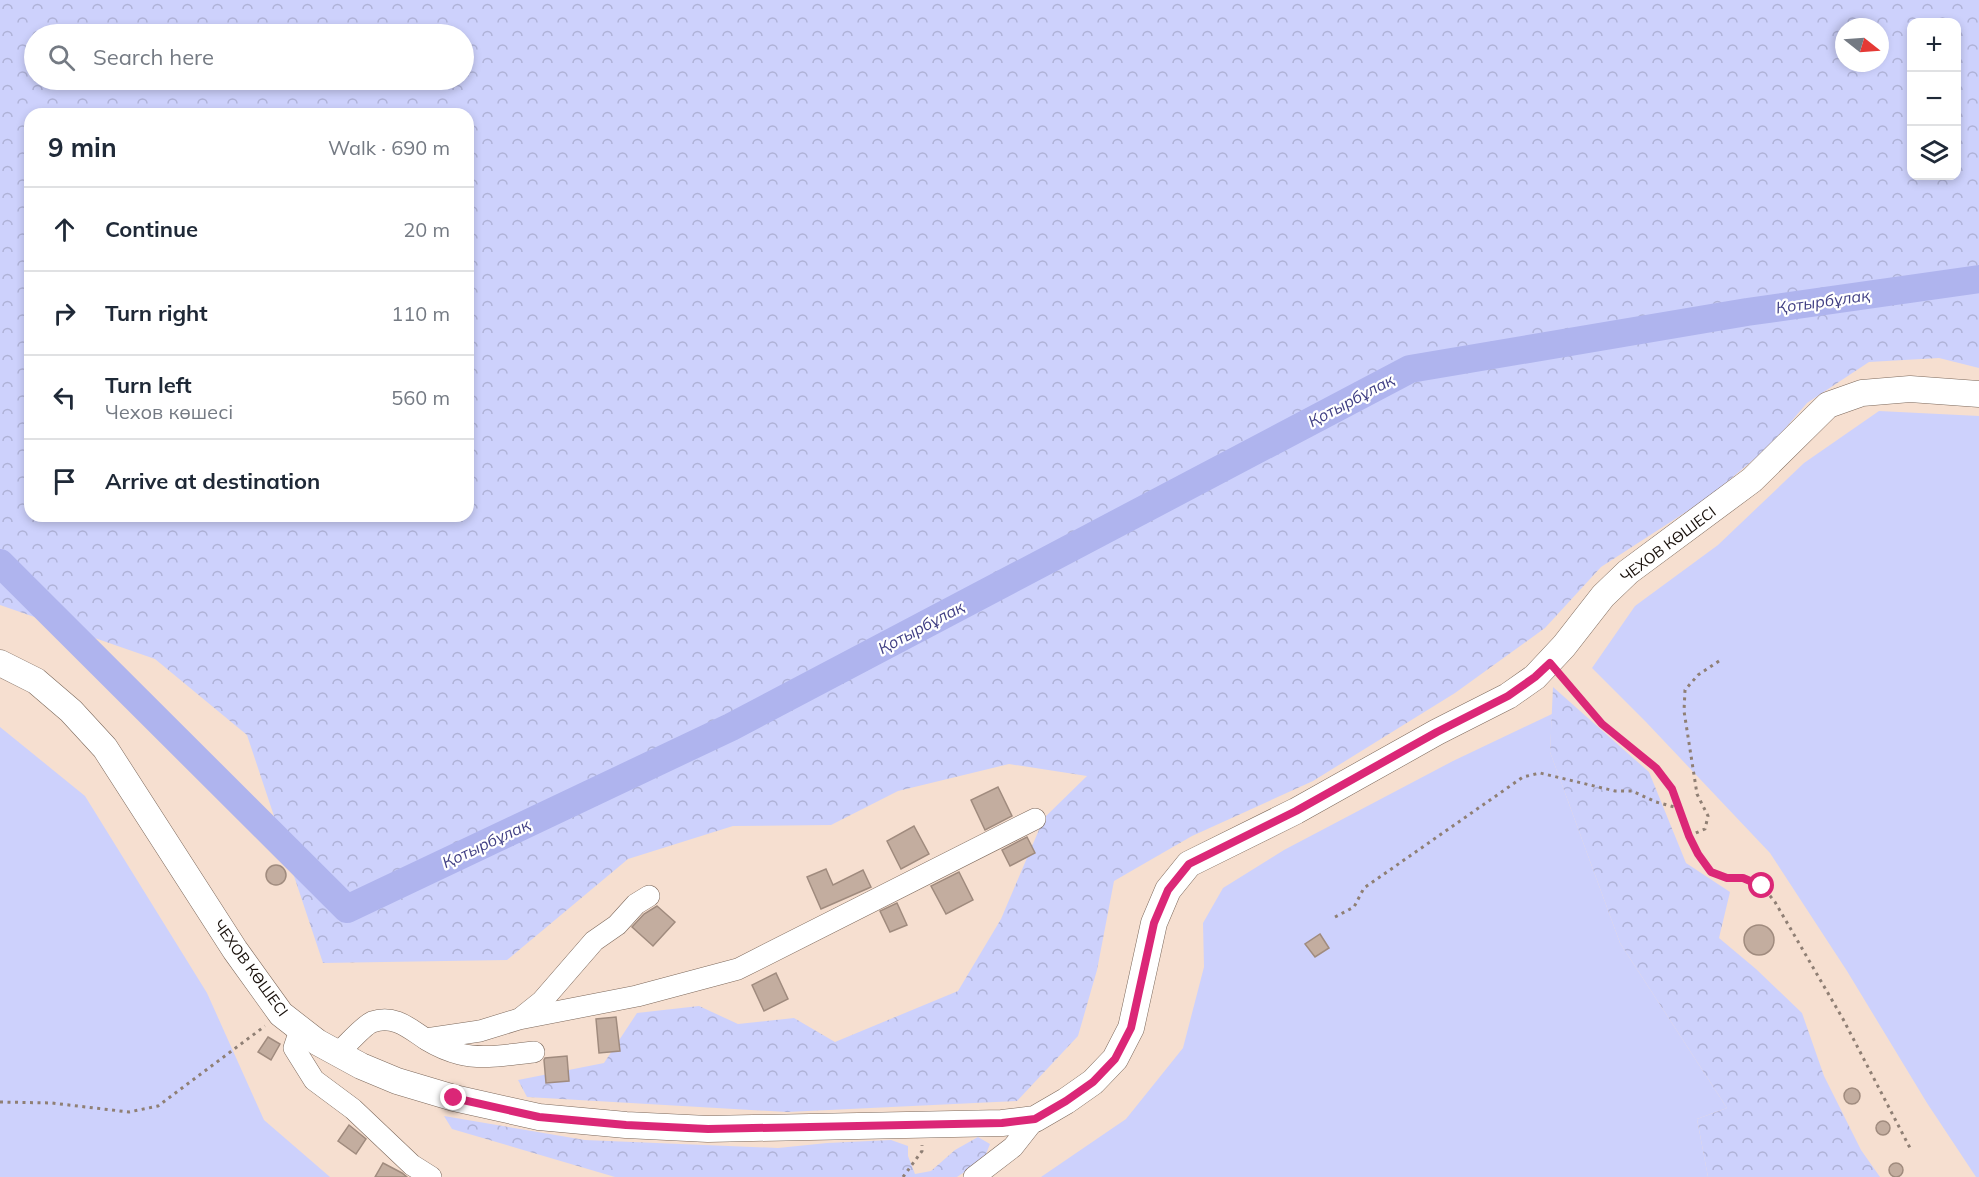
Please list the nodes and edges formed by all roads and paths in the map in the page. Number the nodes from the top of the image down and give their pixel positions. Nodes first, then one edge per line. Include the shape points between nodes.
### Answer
1 (1979, 394) edge
2 (1719, 661) dead end
3 (0, 663) edge
4 (1550, 663) junction
5 (1677, 808) junction
6 (1035, 819) dead end
7 (1689, 836) junction
8 (650, 896) dead end
9 (1335, 917) dead end
10 (519, 1019) junction
11 (291, 1022) junction
12 (426, 1040) junction
13 (534, 1052) dead end
14 (338, 1053) junction
15 (0, 1102) edge
16 (1035, 1119) junction
17 (923, 1125) junction
18 (1910, 1148) dead end
19 (431, 1177) edge
20 (903, 1177) edge
21 (974, 1177) edge

1 - 4 main road, ЧЕХОВ КӨШЕСІ via 1910,389 1862,393 1828,405 1752,480 1628,572 1603,596
2 - 7 path via 1685,690 1684,711 1697,794 1708,816 1705,829
3 - 11 main road, ЧЕХОВ КӨШЕСІ via 36,681 105,747 235,950
4 - 5 path via 1602,724 1656,768 1672,789
4 - 16 main road, ЧЕХОВ КӨШЕСІ via 1508,696 1189,864 1168,890 1154,923 1131,1028 1115,1059 1093,1082
5 - 7 path
5 - 9 path via 1632,791 1615,791 1540,773 1523,777 1364,888 1354,907
6 - 10 street via 738,969 637,996
7 - 18 path via 1711,872 1762,886 1775,902 1843,1019
8 - 10 street via 594,941 542,1001
10 - 12 street via 480,1031
11 - 14 main road, ЧЕХОВ КӨШЕСІ
11 - 15 path via 159,1106 129,1112 52,1103
11 - 19 street via 294,1048 315,1080
12 - 13 street via 463,1055
12 - 14 street via 408,1026 391,1020 371,1022
14 - 17 main road, ЧЕХОВ КӨШЕСІ via 397,1081 539,1117 708,1129
16 - 17 main road, ЧЕХОВ КӨШЕСІ
16 - 21 street via 1013,1147
17 - 20 path via 922,1151

